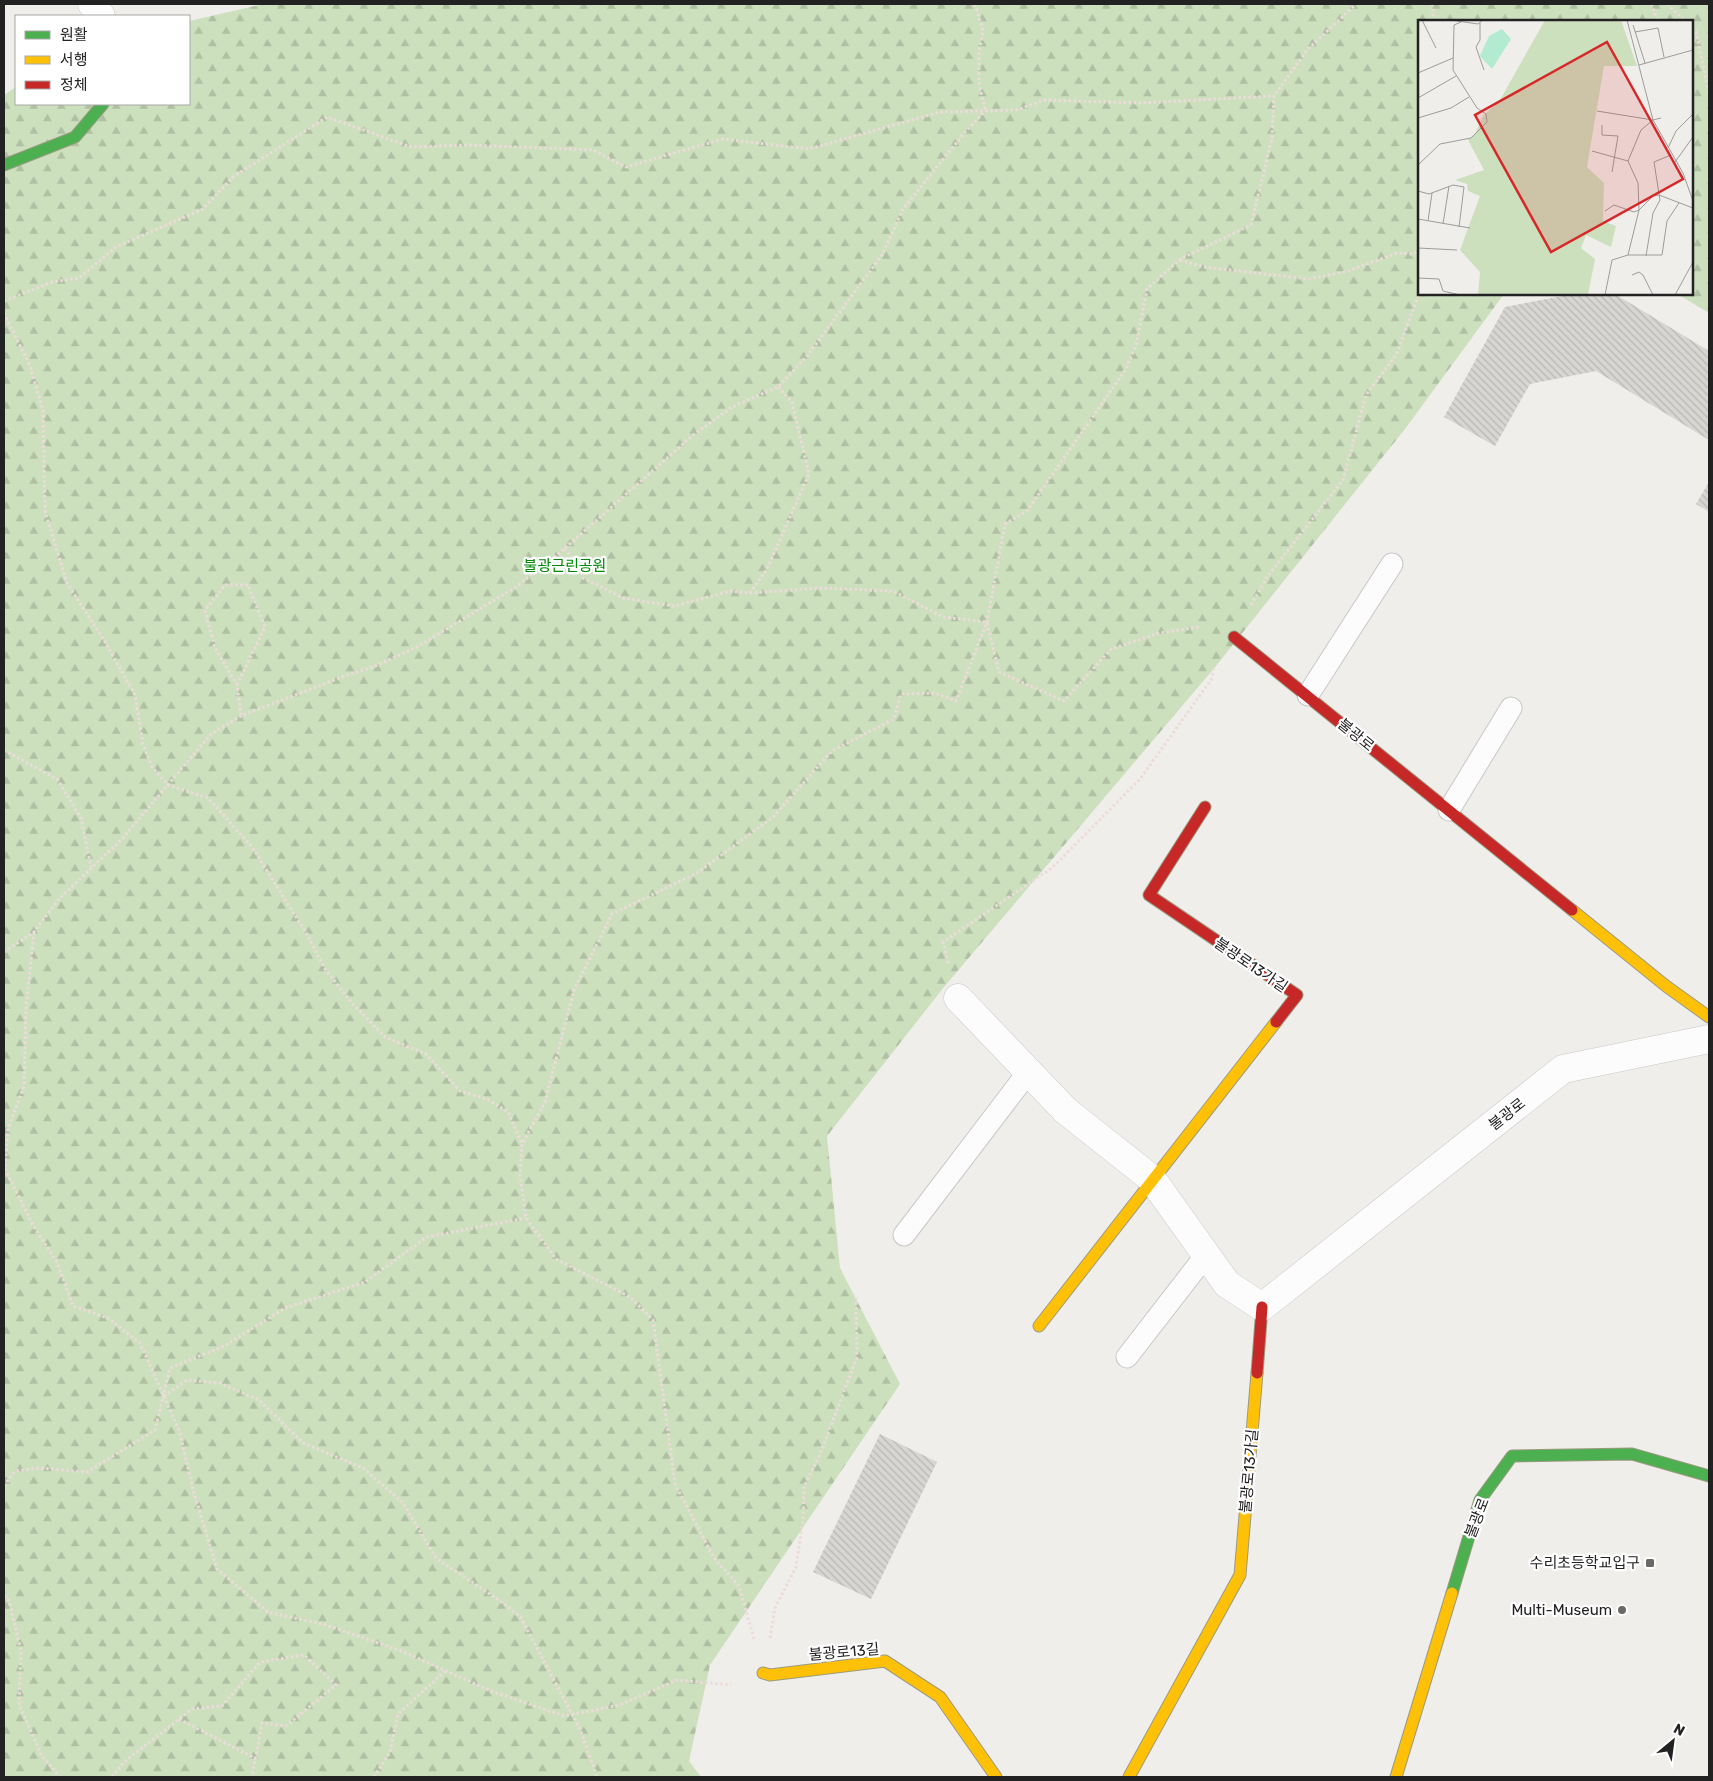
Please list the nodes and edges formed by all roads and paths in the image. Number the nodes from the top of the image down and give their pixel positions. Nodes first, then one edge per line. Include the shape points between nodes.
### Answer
1 (92, 4) edge
2 (975, 4) edge
3 (1356, 4) edge
4 (1432, 4) edge
5 (1651, 4) edge
6 (1667, 4) edge
7 (100, 15) edge
8 (1434, 20) edge
9 (1658, 20) edge
10 (1684, 20) edge
11 (1693, 29) edge
12 (1709, 93) edge
13 (1274, 96) junction
14 (102, 105) edge
15 (986, 111) junction
16 (4, 165) edge
17 (1418, 252) edge
18 (1180, 260) junction
19 (1420, 295) edge
20 (4, 301) edge
21 (4, 313) edge
22 (778, 387) junction
23 (564, 549) junction
24 (1392, 564) dead end
25 (750, 593) junction
26 (987, 622) junction
27 (1204, 627) dead end
28 (1234, 637) junction
29 (237, 686) junction
30 (1308, 695) junction
31 (1511, 708) dead end
32 (241, 716) junction
33 (4, 750) edge
34 (168, 784) junction
35 (1206, 807) dead end
36 (1449, 810) junction
37 (91, 868) junction
38 (34, 932) junction
39 (4, 952) edge
40 (958, 998) joint
41 (1709, 1017) edge
42 (1709, 1039) edge
43 (1029, 1071) junction
44 (522, 1144) junction
45 (1152, 1178) junction
46 (526, 1218) junction
47 (904, 1235) dead end
48 (1206, 1255) junction
49 (856, 1294) dead end
50 (1262, 1307) junction
51 (1039, 1326) dead end
52 (1127, 1357) dead end
53 (164, 1396) junction
54 (1709, 1476) edge
55 (4, 1486) edge
56 (4, 1596) edge
57 (445, 1671) junction
58 (763, 1674) junction
59 (572, 1716) junction
60 (179, 1719) junction
61 (256, 1759) junction
62 (60, 1777) edge
63 (112, 1777) edge
64 (252, 1777) edge
65 (374, 1777) edge
66 (597, 1777) edge
67 (996, 1777) edge
68 (1129, 1777) edge
69 (1396, 1777) edge

1 - 7 street
2 - 15 path via 983,32 979,85
3 - 13 path via 1308,48
4 - 8 path
5 - 9 path
6 - 10 path
11 - 12 path
13 - 15 path via 1141,103 1044,100 1016,110
13 - 18 path via 1272,138 1251,225
14 - 16 street via 75,137
15 - 20 path via 940,112 809,149 723,139 626,167 593,150 411,146 327,117 233,177 203,208 116,247 79,278 52,282
15 - 22 path via 903,209 882,255 807,356
17 - 18 path via 1397,253 1348,271 1309,279 1204,268
18 - 26 path via 1147,289 1136,344 1126,369 1027,511 1005,524
19 - 28 path via 1396,355 1366,395 1342,480 1267,577
21 - 34 path via 30,366 43,410 45,511 67,583 135,695 143,744 152,767
22 - 23 path via 732,407 692,436
22 - 25 path via 792,402 809,474 767,569
23 - 25 path via 578,562 583,578 623,598 674,606 731,592
23 - 32 path via 516,587 417,647 373,667
24 - 30 lane
25 - 26 path via 820,588 893,590 943,617
26 - 27 path via 999,672 1064,701 1111,649 1159,633
26 - 44 path via 956,701 935,694 901,694 894,719 832,752 773,817 697,873 612,914 574,990 545,1102
28 - 30 street, 불광로
28 - 40 path via 1216,659 1211,680 1140,780 1052,868 943,942
29 - 29 path via 265,626 248,584 225,585 205,610 215,648
29 - 32 path
30 - 36 street, 불광로
31 - 36 lane
32 - 34 path via 211,734
33 - 37 path via 57,780 81,818
34 - 37 path via 122,838
34 - 44 path via 208,798 252,847 326,969 352,1003 385,1037 426,1054 460,1091 487,1099 508,1112
35 - 45 street, 불광로13가길 via 1149,896 1296,995
36 - 41 street, 불광로 via 1666,986
37 - 38 path via 59,899
38 - 39 path
38 - 53 path via 26,1008 24,1086 8,1129 5,1169 35,1230 57,1262 73,1306 108,1318 140,1343
40 - 43 street
42 - 50 street, 불광로 via 1563,1069
43 - 45 street via 1065,1110
43 - 47 lane
44 - 46 path via 520,1174
45 - 48 street
45 - 51 street, 불광로13가길
46 - 53 path via 427,1237 365,1282 285,1308 224,1346 170,1368
46 - 58 path via 556,1259 630,1297 654,1320 675,1484 714,1558 739,1586
48 - 50 street via 1227,1284
48 - 52 lane
49 - 58 path via 857,1357 821,1452 804,1487 796,1568 775,1608
50 - 68 street, 불광로13가길 via 1240,1575
53 - 55 path via 155,1430 87,1472 41,1468 15,1471
53 - 57 path via 179,1430 194,1493 218,1569 268,1612 326,1625 404,1652
53 - 59 path via 187,1380 219,1383 259,1400 303,1443 362,1468 403,1503 436,1558 521,1618
54 - 69 street, 불광로 via 1632,1454 1512,1456 1480,1500
56 - 62 path via 9,1600 21,1651 19,1705 42,1756
57 - 59 path via 490,1691
57 - 65 path via 398,1714 390,1752
58 - 59 path via 742,1686 676,1680 620,1704
58 - 67 street, 불광로13길 via 885,1661 940,1697
59 - 66 path
60 - 61 path
60 - 61 path via 192,1709 222,1706 260,1662 304,1656 336,1685 286,1726 262,1722
60 - 63 path via 124,1762
61 - 64 path

